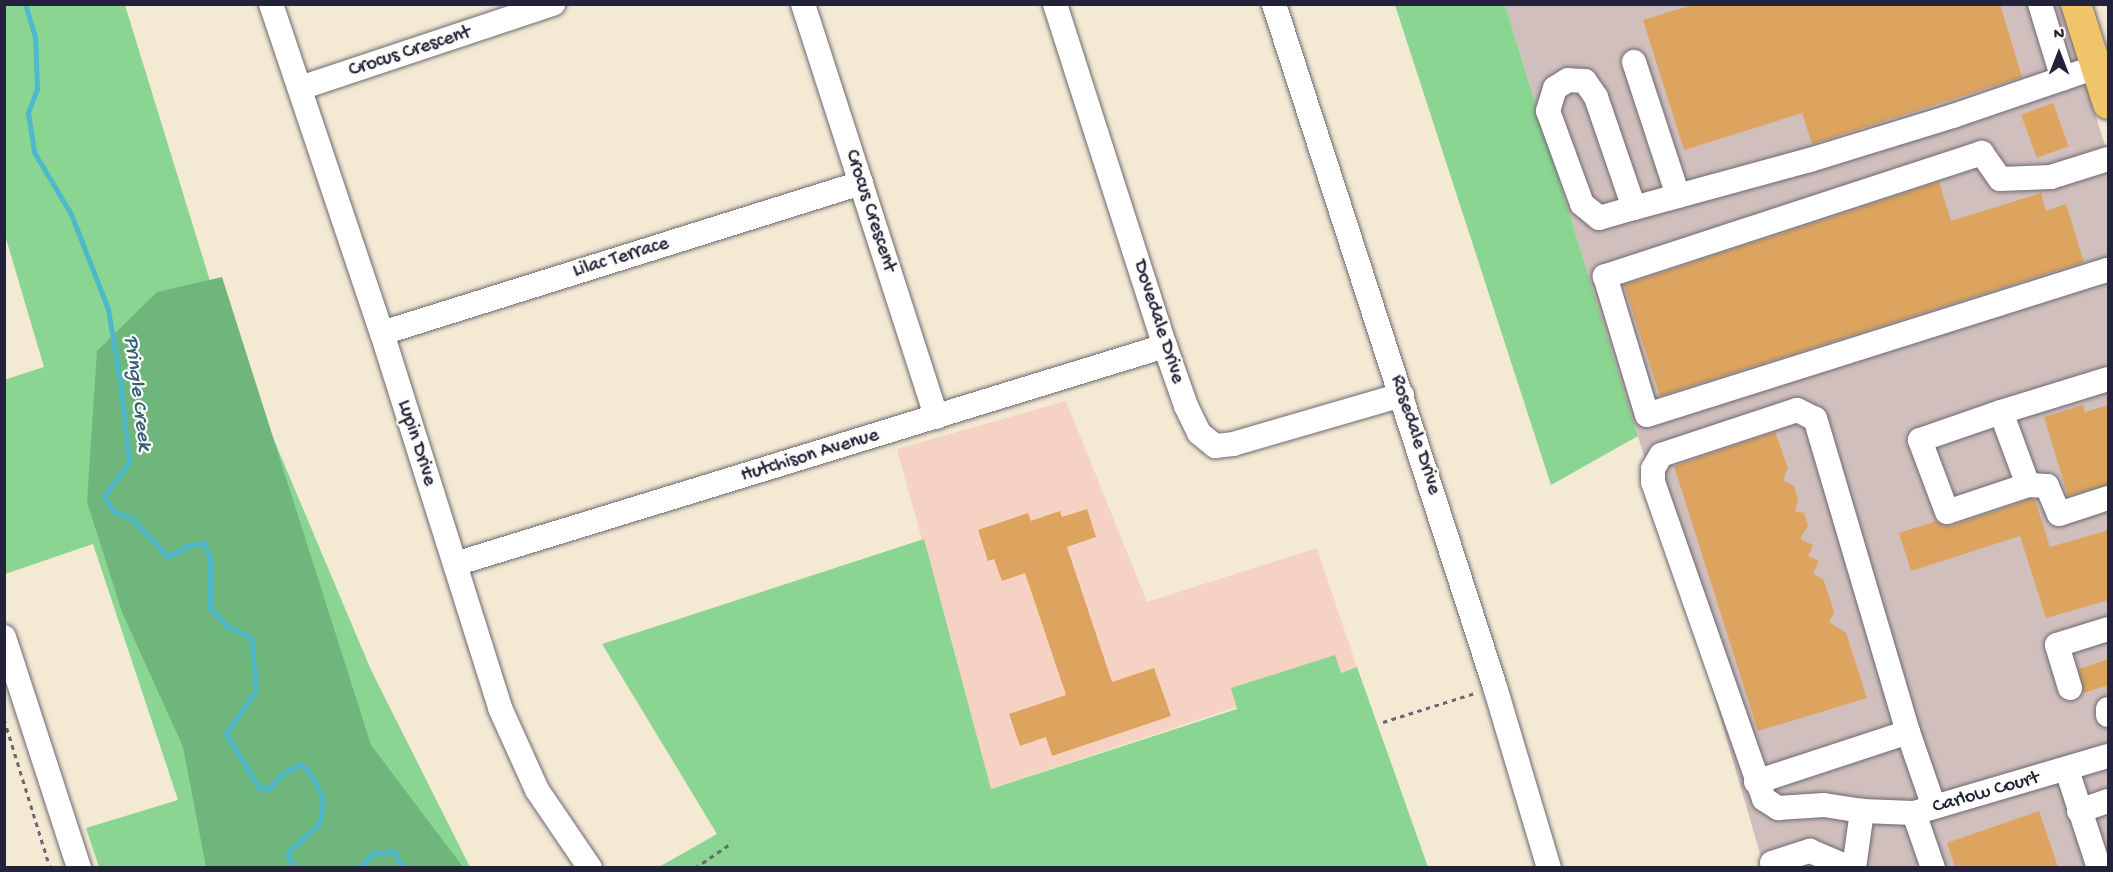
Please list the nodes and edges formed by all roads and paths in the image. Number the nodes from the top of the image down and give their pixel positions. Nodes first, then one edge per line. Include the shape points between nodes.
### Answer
1 (271, 4) edge
2 (553, 4) edge
3 (803, 4) edge
4 (1054, 4) edge
5 (1274, 4) edge
6 (2040, 4) edge
7 (2076, 4) edge
8 (1634, 62) dead end
9 (2096, 68) junction
10 (2063, 79) junction
11 (300, 88) junction
12 (2109, 104) edge
13 (2109, 159) edge
14 (861, 183) junction
15 (1678, 196) junction
16 (1634, 208) junction
17 (2109, 270) edge
18 (382, 333) junction
19 (1165, 346) junction
20 (2109, 379) edge
21 (1402, 395) junction
22 (2001, 412) junction
23 (936, 417) junction
24 (2028, 485) junction
25 (2109, 498) edge
26 (454, 564) junction
27 (2109, 629) edge
28 (4, 637) edge
29 (1495, 687) junction
30 (2070, 688) dead end
31 (2109, 709) edge
32 (2109, 715) edge
33 (4, 719) edge
34 (1383, 722) dead end
35 (1908, 732) junction
36 (2109, 756) edge
37 (2067, 770) junction
38 (1756, 782) junction
39 (2109, 801) edge
40 (1924, 810) junction
41 (1862, 811) junction
42 (2079, 811) junction
43 (730, 844) dead end
44 (1772, 862) dead end
45 (50, 867) edge
46 (79, 867) edge
47 (590, 867) edge
48 (694, 867) edge
49 (1549, 867) edge
50 (1852, 867) edge
51 (1933, 867) edge
52 (2099, 867) edge

1 - 11 street, Lupin Drive
2 - 11 street, Crocus Crescent
3 - 14 street, Crocus Crescent
4 - 19 street, Dovedale Drive
5 - 21 street, Rosedale Drive
6 - 10 street
7 - 9 main road
8 - 15 street
9 - 10 street
9 - 12 main road
10 - 15 street via 1810,160
11 - 18 street, Lupin Drive
13 - 17 street via 2051,177 2000,179 1982,153 1605,276 1647,415
14 - 18 street, Lilac Terrace
14 - 23 street, Crocus Crescent
15 - 16 street
16 - 16 street via 1599,218 1582,204 1548,111 1555,88 1568,80 1585,81 1596,97
18 - 26 street, Lupin Drive
19 - 21 street, Dovedale Drive via 1199,433 1215,446
19 - 23 street, Hutchison Avenue
20 - 22 street
21 - 29 street, Rosedale Drive
22 - 24 street
22 - 24 street via 1920,440 1947,512
23 - 26 street, Hutchison Avenue
24 - 25 street via 2047,486 2059,514
26 - 47 street, Lupin Drive via 500,708 537,790
27 - 30 street via 2057,645
28 - 46 street
29 - 34 path
29 - 49 street, Rosedale Drive
31 - 32 street
33 - 45 path
35 - 38 street
35 - 38 street, Carlow Court via 1815,419 1797,410 1683,447 1660,455 1653,469 1653,482
35 - 40 street
36 - 37 street, Carlow Court
37 - 40 street, Carlow Court
37 - 42 street
38 - 41 street, Carlow Court via 1764,799 1778,808 1824,805
39 - 42 street
40 - 41 street, Carlow Court
40 - 51 street
41 - 50 street
42 - 52 street
43 - 48 path
44 - 50 street via 1810,851

